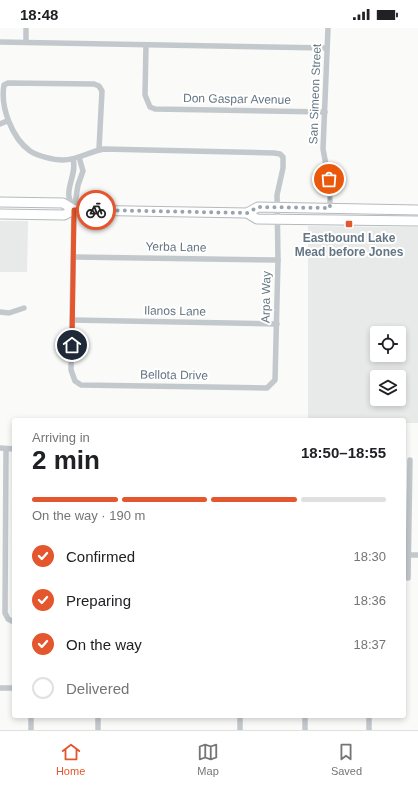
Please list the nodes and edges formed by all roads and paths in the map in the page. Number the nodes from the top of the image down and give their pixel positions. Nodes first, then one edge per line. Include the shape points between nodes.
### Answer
1 (26, 28) edge
2 (328, 28) edge
3 (0, 42) edge
4 (26, 42) junction
5 (146, 45) junction
6 (327, 48) junction
7 (325, 112) junction
8 (7, 121) junction
9 (0, 124) edge
10 (99, 149) junction
11 (79, 157) junction
12 (73, 159) junction
13 (0, 202) edge
14 (278, 208) junction
15 (330, 208) junction
16 (387, 209) junction
17 (74, 210) junction
18 (418, 210) edge
19 (247, 213) junction
20 (0, 214) edge
21 (418, 214) edge
22 (278, 220) junction
23 (300, 220) junction
24 (353, 221) junction
25 (386, 221) junction
26 (418, 221) edge
27 (74, 257) junction
28 (278, 260) junction
29 (24, 308) dead end
30 (0, 312) edge
31 (72, 320) junction
32 (277, 324) junction
33 (272, 385) joint
34 (3, 448) edge
35 (410, 460) dead end
36 (407, 555) edge
37 (418, 555) edge
38 (408, 578) dead end
39 (12, 621) edge
40 (0, 688) edge
41 (12, 688) edge
42 (31, 718) edge
43 (98, 718) edge
44 (240, 718) edge
45 (305, 718) edge
46 (369, 718) edge
47 (31, 730) edge
48 (98, 730) edge
49 (240, 730) edge
50 (305, 730) edge
51 (369, 730) edge

1 - 4 street
2 - 6 street, San Simeon Street
3 - 4 street
4 - 5 street
5 - 6 street
5 - 7 street, Don Gaspar Avenue via 145,95 150,107 155,109
6 - 7 street, San Simeon Street
7 - 15 street, San Simeon Street via 324,149 330,188
8 - 9 street
8 - 10 street via 4,110 4,85 8,83 94,84 102,90
8 - 12 street via 20,141 31,151 54,159
10 - 11 street
10 - 14 street, Arpa Way via 280,154 283,168
11 - 12 street
11 - 17 street via 83,171
12 - 17 street via 75,167 69,197
13 - 17 main road via 63,203
14 - 15 main road
14 - 19 main road via 258,207
14 - 22 street, Arpa Way
15 - 16 main road
15 - 23 main road via 328,214 309,215
16 - 18 main road
16 - 24 main road via 380,215
17 - 19 main road
17 - 20 main road via 64,216
17 - 27 street
19 - 22 main road via 257,219
21 - 25 main road via 395,215
22 - 23 main road
22 - 28 street, Arpa Way
23 - 24 main road
24 - 25 main road
25 - 26 main road
27 - 28 street, Yerba Lane
27 - 31 street
28 - 32 street, Arpa Way
29 - 30 street via 10,313
31 - 32 street, Ilanos Lane
31 - 33 street, Bellota Drive via 71,370 75,381 81,385 267,388
32 - 33 street, Arpa Way via 275,380
34 - 39 street via 5,613
35 - 36 street
36 - 37 street
36 - 38 street
40 - 41 street
42 - 47 street
43 - 48 street
44 - 49 street
45 - 50 street
46 - 51 street

